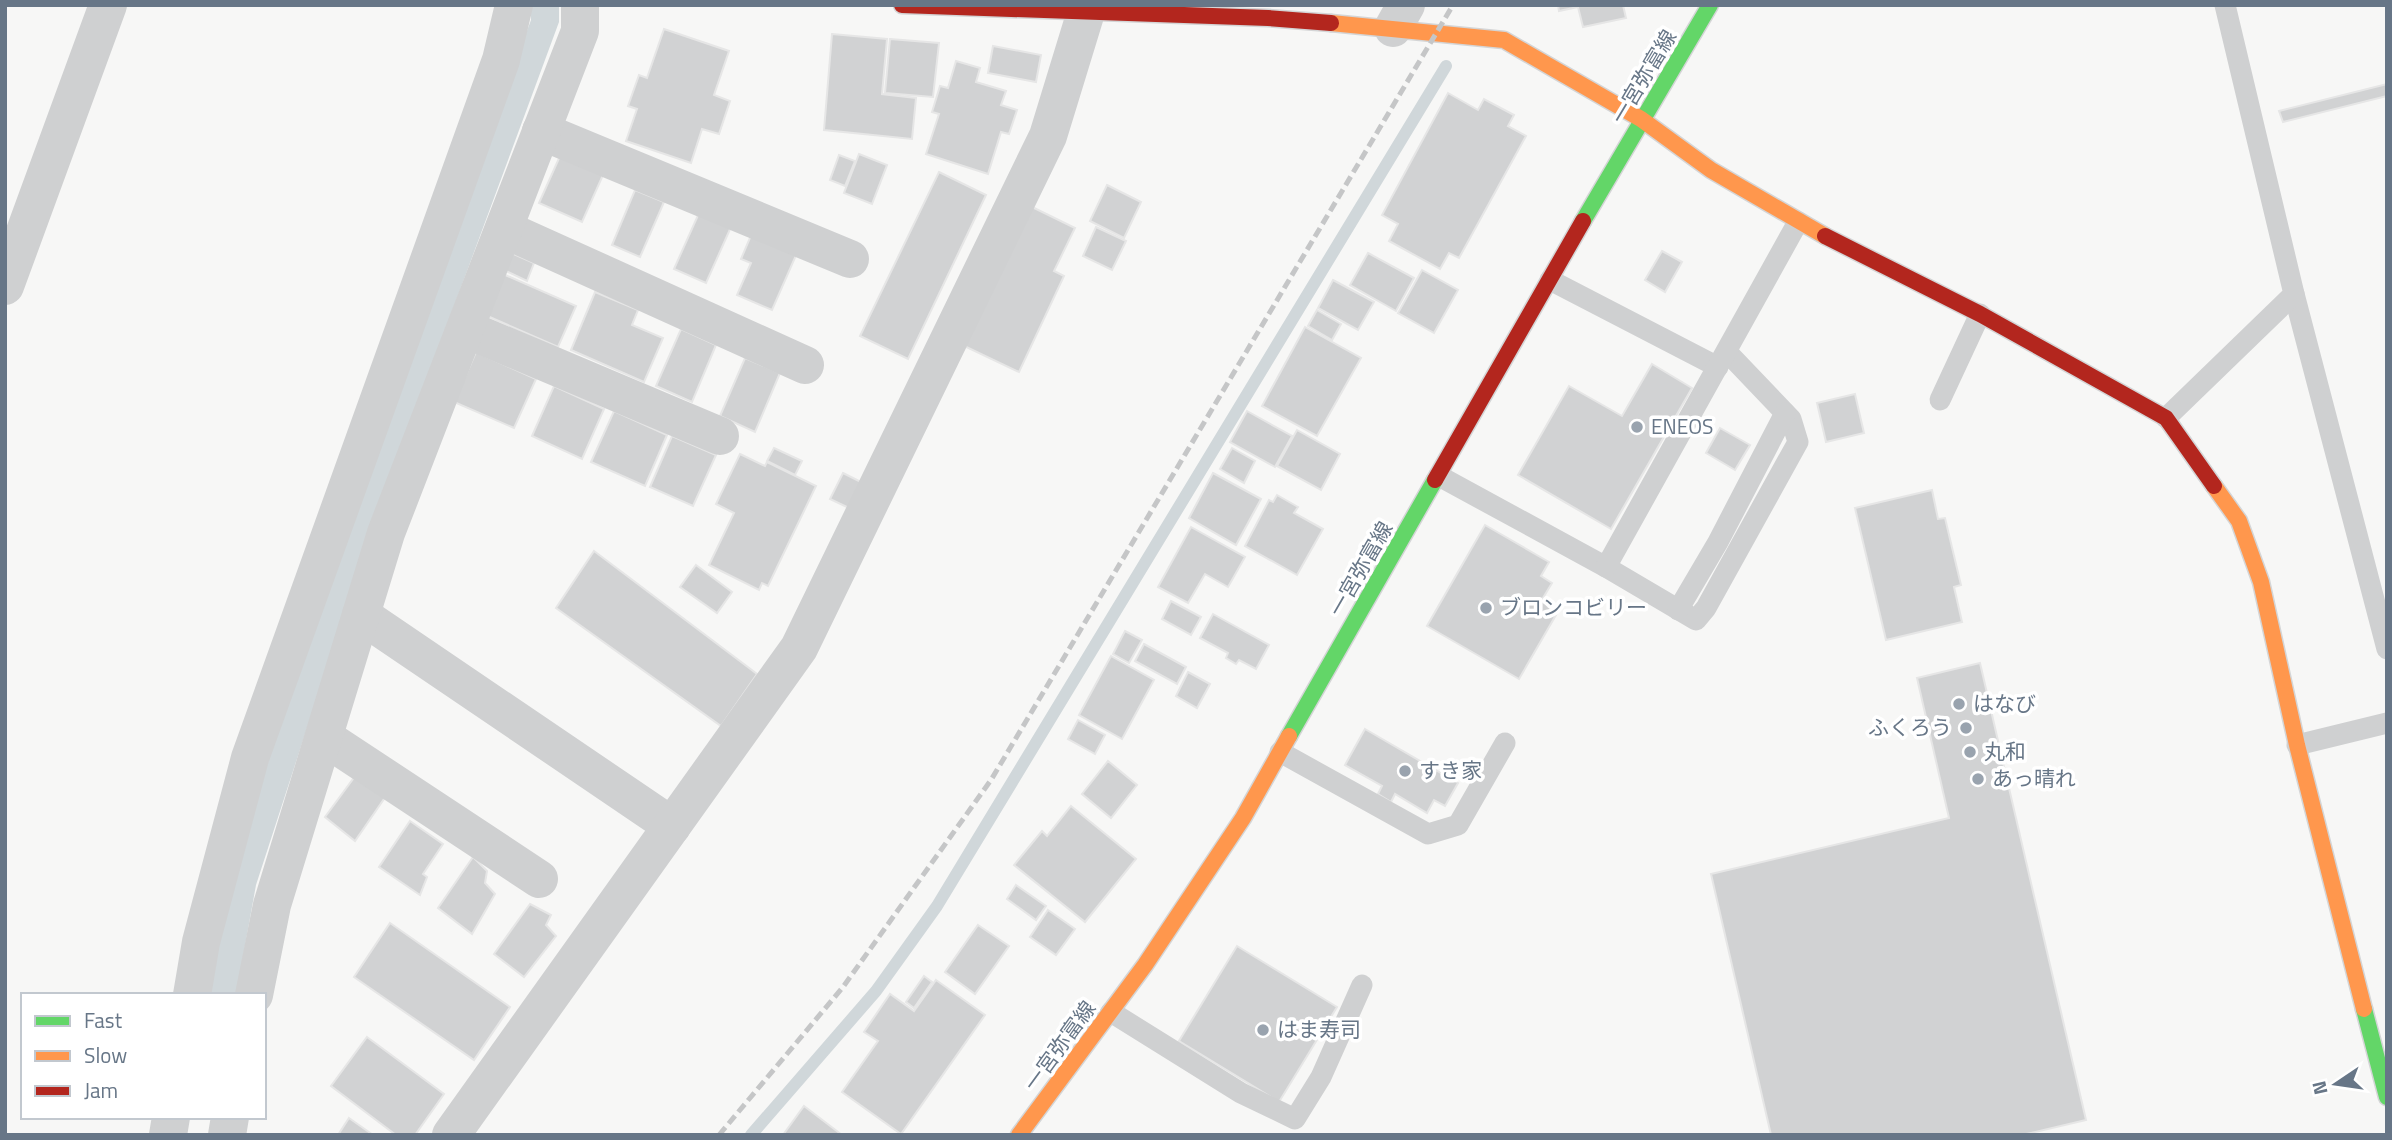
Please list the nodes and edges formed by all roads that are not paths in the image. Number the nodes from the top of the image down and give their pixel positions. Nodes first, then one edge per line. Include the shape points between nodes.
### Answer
1 (108, 5) edge
2 (514, 5) edge
3 (580, 5) edge
4 (902, 5) edge
5 (1710, 5) edge
6 (2225, 5) edge
7 (942, 6) edge
8 (1270, 11) edge
9 (1086, 12) junction
10 (1400, 17) edge
11 (1641, 119) junction
12 (541, 131) junction
13 (1798, 222) junction
14 (504, 229) junction
15 (850, 259) dead end
16 (1550, 280) junction
17 (5, 286) edge
18 (2294, 294) junction
19 (1980, 314) junction
20 (466, 329) junction
21 (1723, 359) junction
22 (805, 365) dead end
23 (1940, 400) dead end
24 (2166, 418) junction
25 (720, 436) dead end
26 (1439, 476) junction
27 (1606, 567) junction
28 (361, 615) junction
29 (2387, 649) edge
30 (2387, 723) edge
31 (324, 737) junction
32 (1505, 743) dead end
33 (2297, 745) junction
34 (1280, 752) junction
35 (672, 826) junction
36 (539, 879) dead end
37 (1362, 985) dead end
38 (192, 993) edge
39 (254, 993) edge
40 (1111, 1012) junction
41 (2387, 1097) edge
42 (451, 1135) edge
43 (1019, 1135) edge

1 - 17 street
2 - 38 street via 500,60 250,758 201,942
3 - 12 street via 580,31
4 - 7 street
5 - 11 street, 一宮弥富線
6 - 18 lane
7 - 9 street
8 - 9 street
8 - 10 street
9 - 35 street via 1048,136 799,648
10 - 11 street via 1504,40
11 - 13 street via 1711,170
11 - 16 street, 一宮弥富線
12 - 14 street
12 - 15 street
13 - 19 street
13 - 21 lane
14 - 20 street
14 - 22 street
16 - 21 lane
16 - 26 street, 一宮弥富線
18 - 24 lane
18 - 29 lane
19 - 23 lane
19 - 24 street
20 - 25 street
20 - 28 street via 386,533
21 - 27 lane
21 - 27 lane via 1791,419 1798,442 1706,608 1696,620
24 - 33 street via 2239,521 2261,582
26 - 27 lane
26 - 34 street, 一宮弥富線
28 - 31 street
28 - 35 street
30 - 33 lane
31 - 36 street
31 - 39 street via 272,905
32 - 34 lane via 1458,825 1428,834
33 - 41 street
34 - 40 street, 一宮弥富線 via 1236,829
35 - 42 street
37 - 40 lane via 1321,1077 1295,1119 1241,1093
40 - 43 street, 一宮弥富線 via 1039,1121

